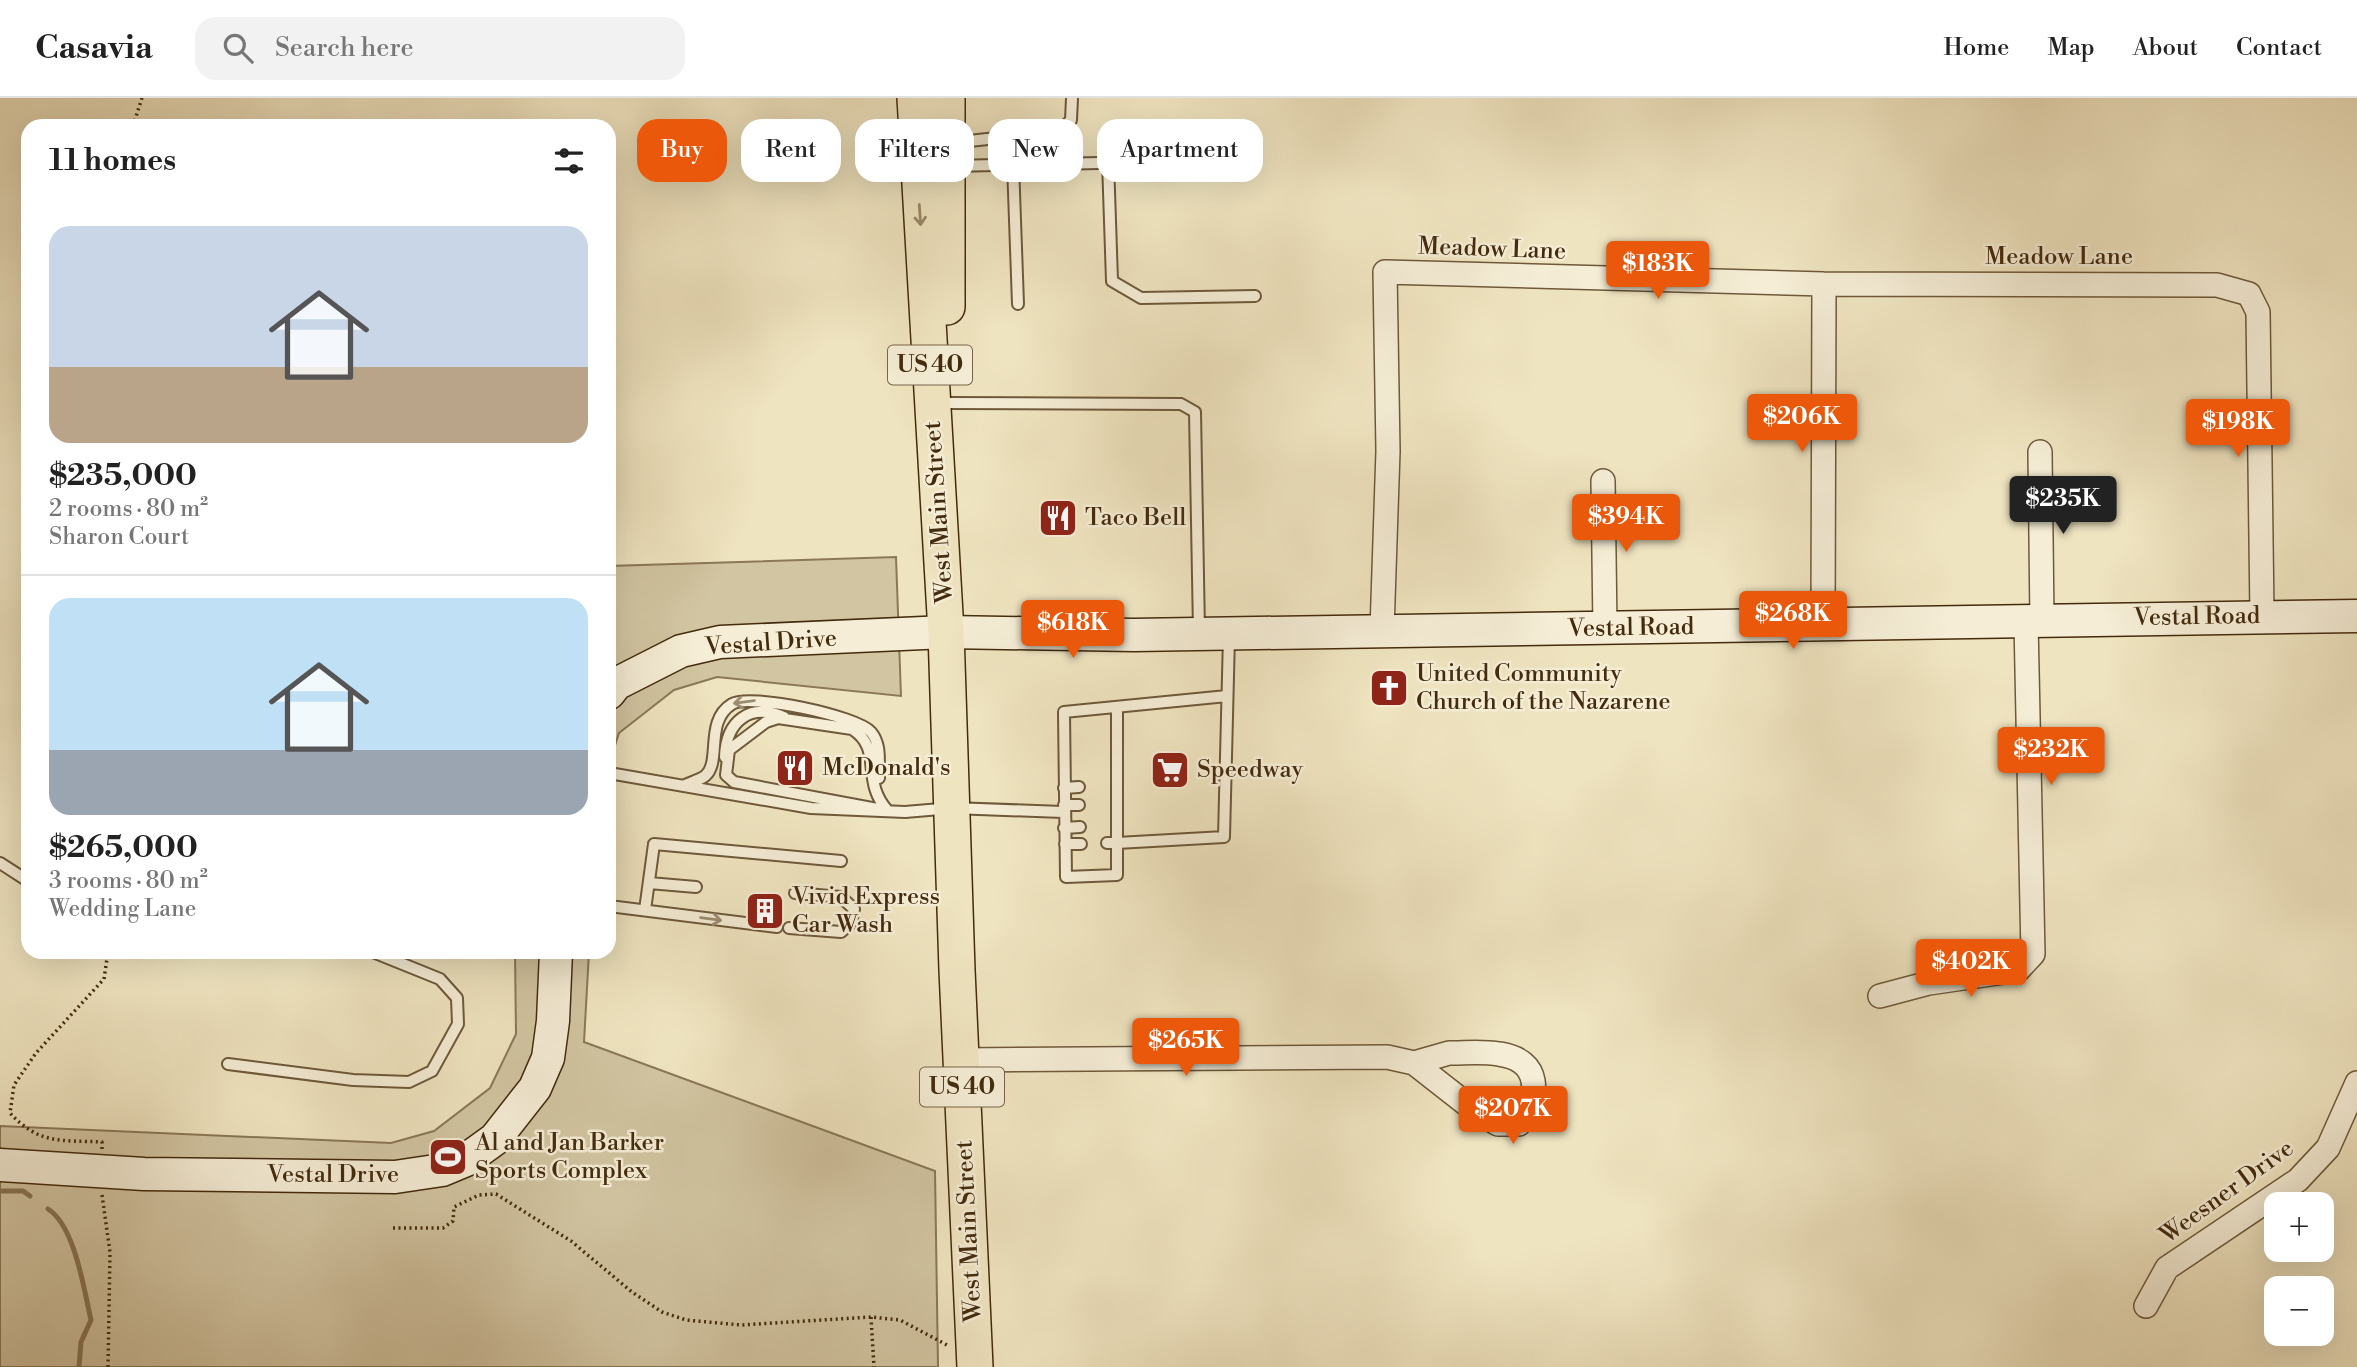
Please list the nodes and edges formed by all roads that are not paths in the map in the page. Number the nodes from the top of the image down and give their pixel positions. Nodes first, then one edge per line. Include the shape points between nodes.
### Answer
1 (915, 98) edge
2 (947, 98) edge
3 (1072, 98) edge
4 (923, 119) edge
5 (942, 119) edge
6 (974, 143) edge
7 (936, 182) edge
8 (937, 182) edge
9 (1014, 182) edge
10 (1109, 182) edge
11 (1824, 284) junction
12 (1255, 296) dead end
13 (1018, 304) dead end
14 (947, 403) junction
15 (2040, 452) dead end
16 (1603, 481) dead end
17 (2262, 615) junction
18 (2357, 616) edge
19 (2034, 621) junction
20 (1823, 624) junction
21 (1605, 628) junction
22 (1382, 631) junction
23 (946, 632) junction
24 (1214, 634) junction
25 (616, 684) edge
26 (1227, 696) junction
27 (1117, 707) junction
28 (793, 721) junction
29 (1104, 741) dead end
30 (1117, 741) junction
31 (1077, 742) dead end
32 (1064, 743) junction
33 (725, 761) junction
34 (1104, 764) dead end
35 (1117, 764) junction
36 (1078, 765) dead end
37 (1064, 766) junction
38 (616, 774) edge
39 (683, 786) junction
40 (1079, 787) dead end
41 (1064, 788) junction
42 (1079, 805) dead end
43 (952, 808) junction
44 (1064, 809) junction
45 (888, 811) junction
46 (1080, 827) dead end
47 (1064, 828) junction
48 (1112, 843) junction
49 (1065, 844) junction
50 (1081, 844) dead end
51 (841, 861) dead end
52 (0, 863) edge
53 (21, 876) edge
54 (649, 883) junction
55 (696, 887) dead end
56 (795, 893) dead end
57 (616, 907) edge
58 (645, 911) junction
59 (777, 927) dead end
60 (789, 928) dead end
61 (390, 959) edge
62 (556, 959) edge
63 (1880, 996) dead end
64 (961, 1060) junction
65 (1414, 1063) junction
66 (228, 1064) dead end
67 (2357, 1083) edge
68 (0, 1165) edge
69 (2146, 1306) dead end
70 (974, 1356) edge

1 - 4 main road, West Main Street / US 40
2 - 5 main road, West Main Street / US 40
3 - 6 lane via 1071,120 1060,131
7 -> 23 main road, West Main Street / US 40
8 - 14 main road, West Main Street / US 40
9 - 13 lane
10 - 12 lane via 1112,281 1141,298
11 - 17 street, Meadow Lane via 2217,285 2249,294 2258,312
11 - 20 street
11 - 22 street, Meadow Lane via 1385,272 1388,451
14 - 23 main road, West Main Street / US 40
14 - 24 lane via 1181,404 1195,412
15 - 19 street
16 - 21 street
17 - 18 street, Vestal Road
17 - 19 street, Vestal Road
19 - 20 street, Vestal Road
19 - 63 street via 2033,954 2018,970 1929,983
20 - 21 street, Vestal Road
21 - 22 street, Vestal Road
22 - 24 street, Vestal Road
23 - 24 street, Vestal Road
23 - 25 street, Vestal Drive via 720,642 668,657
23 - 43 main road, West Main Street / US 40
24 - 26 lane
26 - 27 lane
26 - 48 lane via 1224,837
27 - 30 lane
27 - 32 lane via 1064,712
28 - 33 lane via 779,718 766,722 729,750
28 - 33 lane via 761,712 741,717 728,734
28 - 45 lane via 852,729 862,735 868,744 877,799
29 - 30 lane
30 - 35 lane
31 - 32 lane
32 - 37 lane
33 - 45 lane via 726,775 734,782
34 - 35 lane
35 - 48 lane via 1111,786
36 - 37 lane
37 - 41 lane
38 - 39 lane
39 - 45 lane via 811,808
45 -> 39 lane via 881,793 875,739 865,727 746,699 724,711 716,726 706,775
40 - 41 lane
41 - 44 lane
42 - 44 lane
43 - 44 lane
43 - 45 lane
43 - 64 main road, West Main Street / US 40
44 - 47 lane
46 - 47 lane
47 - 49 lane
48 - 49 lane via 1117,875 1066,877
49 - 50 lane
51 - 54 lane via 654,844
52 - 53 lane
54 - 55 lane
54 - 58 lane
56 - 60 lane via 841,897 854,909 851,923 841,932
57 - 58 lane
58 -> 59 lane
61 - 66 lane via 440,979 457,998 458,1024 432,1071 409,1082
62 - 68 street, Vestal Drive via 548,1058 535,1088 495,1139 442,1170 395,1177
64 - 65 street via 1387,1057
64 - 70 main road, West Main Street / US 40
65 - 65 street via 1498,1124 1519,1124 1531,1109 1534,1079 1522,1063 1502,1054 1449,1053
67 - 69 street, Weesner Drive via 2328,1148 2298,1180 2167,1268

